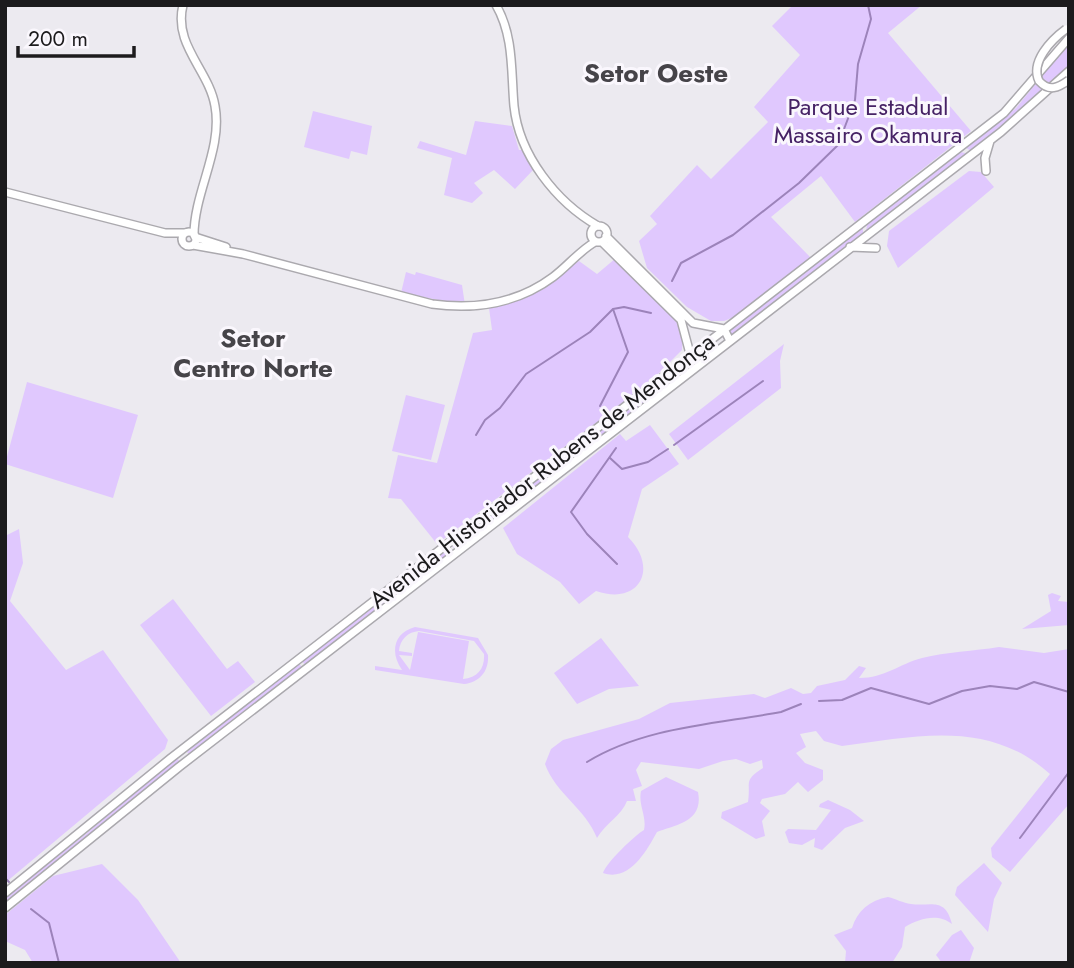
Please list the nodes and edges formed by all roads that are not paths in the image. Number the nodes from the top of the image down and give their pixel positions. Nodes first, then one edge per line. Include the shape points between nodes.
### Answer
1 (183, 5) edge
2 (496, 5) edge
3 (1067, 28) edge
4 (1069, 38) edge
5 (1069, 71) edge
6 (1069, 80) edge
7 (1050, 87) junction
8 (1050, 99) dead end
9 (990, 140) junction
10 (958, 149) junction
11 (972, 154) junction
12 (986, 171) dead end
13 (5, 192) edge
14 (583, 218) junction
15 (866, 219) junction
16 (598, 226) junction
17 (591, 233) junction
18 (865, 236) junction
19 (189, 237) junction
20 (601, 240) junction
21 (585, 247) junction
22 (850, 248) junction
23 (876, 248) dead end
24 (651, 286) junction
25 (724, 329) junction
26 (730, 341) junction
27 (688, 344) junction
28 (692, 355) junction
29 (705, 361) junction
30 (678, 366) junction
31 (5, 893) edge
32 (5, 908) edge

1 - 19 main road via 184,40 212,93 216,114 215,137
2 - 14 main road via 508,32 515,114 523,140 536,167
3 - 6 main road, bridge via 1046,49 1036,72 1049,88
4 - 10 main road, Avenida Historiador Rubens de Mendonça via 1017,101
5 - 7 main road, Avenida Historiador Rubens de Mendonça
7 - 8 main road
7 - 9 main road, Avenida Historiador Rubens de Mendonça
9 - 11 main road, Avenida Historiador Rubens de Mendonça
9 - 12 main road
10 - 11 main road
10 - 15 main road, Avenida Historiador Rubens de Mendonça
11 - 18 main road, Avenida Historiador Rubens de Mendonça
13 - 19 main road
14 - 16 main road
14 - 17 main road
15 - 18 main road
15 - 25 main road, Avenida Historiador Rubens de Mendonça
16 - 17 main road
16 - 20 main road via 605,230
17 - 20 main road
17 - 21 main road
18 - 22 main road, Avenida Historiador Rubens de Mendonça
19 - 21 main road via 432,304 467,307 503,301 535,288 554,277
20 - 21 main road
20 - 24 main road
22 - 23 main road
22 - 26 main road, Avenida Historiador Rubens de Mendonça
24 - 25 main road via 693,323
24 - 27 main road via 681,320
25 - 26 main road
25 - 28 main road, Avenida Historiador Rubens de Mendonça
26 - 29 main road, Avenida Historiador Rubens de Mendonça
27 - 28 main road
27 - 30 main road
28 - 29 main road
28 - 30 main road, Avenida Historiador Rubens de Mendonça
29 - 32 main road, Avenida Historiador Rubens de Mendonça via 178,767
30 - 31 main road, Avenida Historiador Rubens de Mendonça via 171,758

